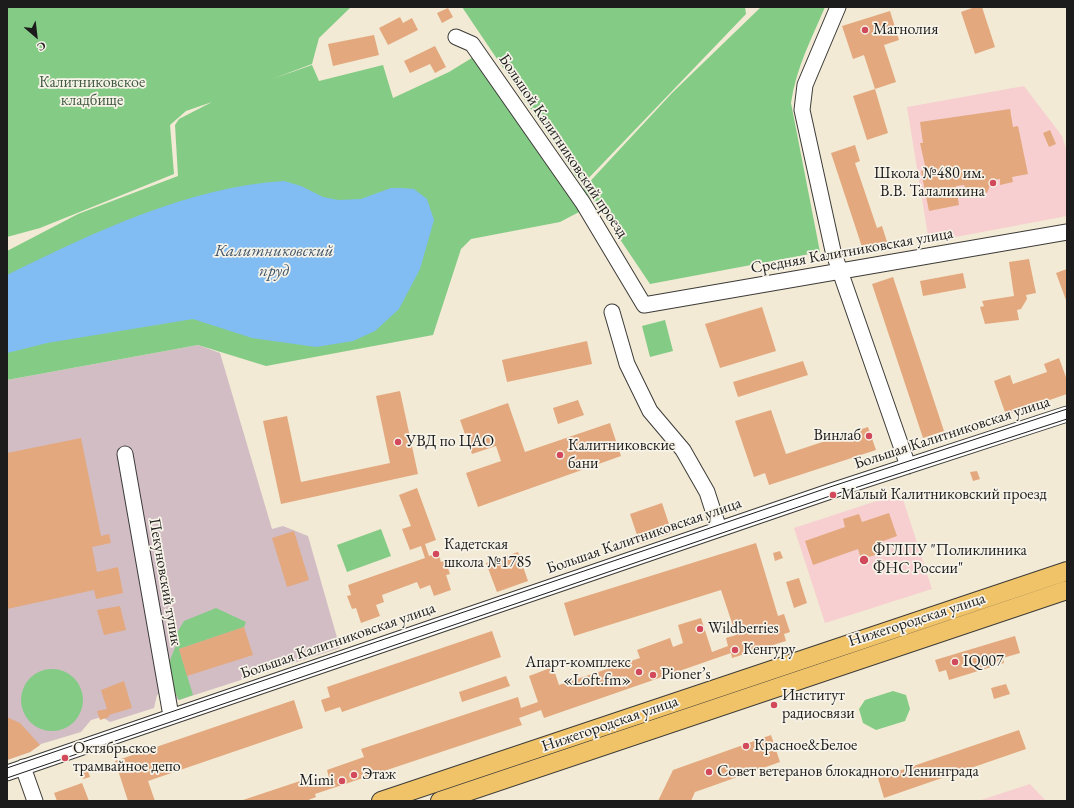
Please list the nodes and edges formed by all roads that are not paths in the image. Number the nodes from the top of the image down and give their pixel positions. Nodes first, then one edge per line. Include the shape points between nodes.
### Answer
1 (838, 7) edge
2 (456, 37) dead end
3 (1067, 232) edge
4 (839, 272) junction
5 (644, 305) joint
6 (612, 312) dead end
7 (1067, 414) edge
8 (125, 454) dead end
9 (908, 466) junction
10 (719, 529) junction
11 (1067, 571) edge
12 (1067, 590) edge
13 (171, 716) junction
14 (23, 767) junction
15 (7, 773) edge
16 (35, 801) edge
17 (381, 801) edge
18 (440, 801) edge

1 - 4 street via 807,79 802,97 802,110 832,251
2 - 5 street, Большой Калитниковский проезд via 472,44 584,202
3 - 4 street, Средняя Калитниковская улица
4 - 5 street, Средняя Калитниковская улица
4 - 9 street
6 - 10 street via 627,364 650,412 683,450 707,492
7 - 9 street, Большая Калитниковская улица
8 - 13 street, Пекуновский тупик
9 - 10 street, Большая Калитниковская улица
10 - 13 street, Большая Калитниковская улица
11 - 17 main road, Нижегородская улица
12 - 18 main road, Нижегородская улица
13 - 14 street, Большая Калитниковская улица
14 - 15 street, Большая Калитниковская улица
14 - 16 street

